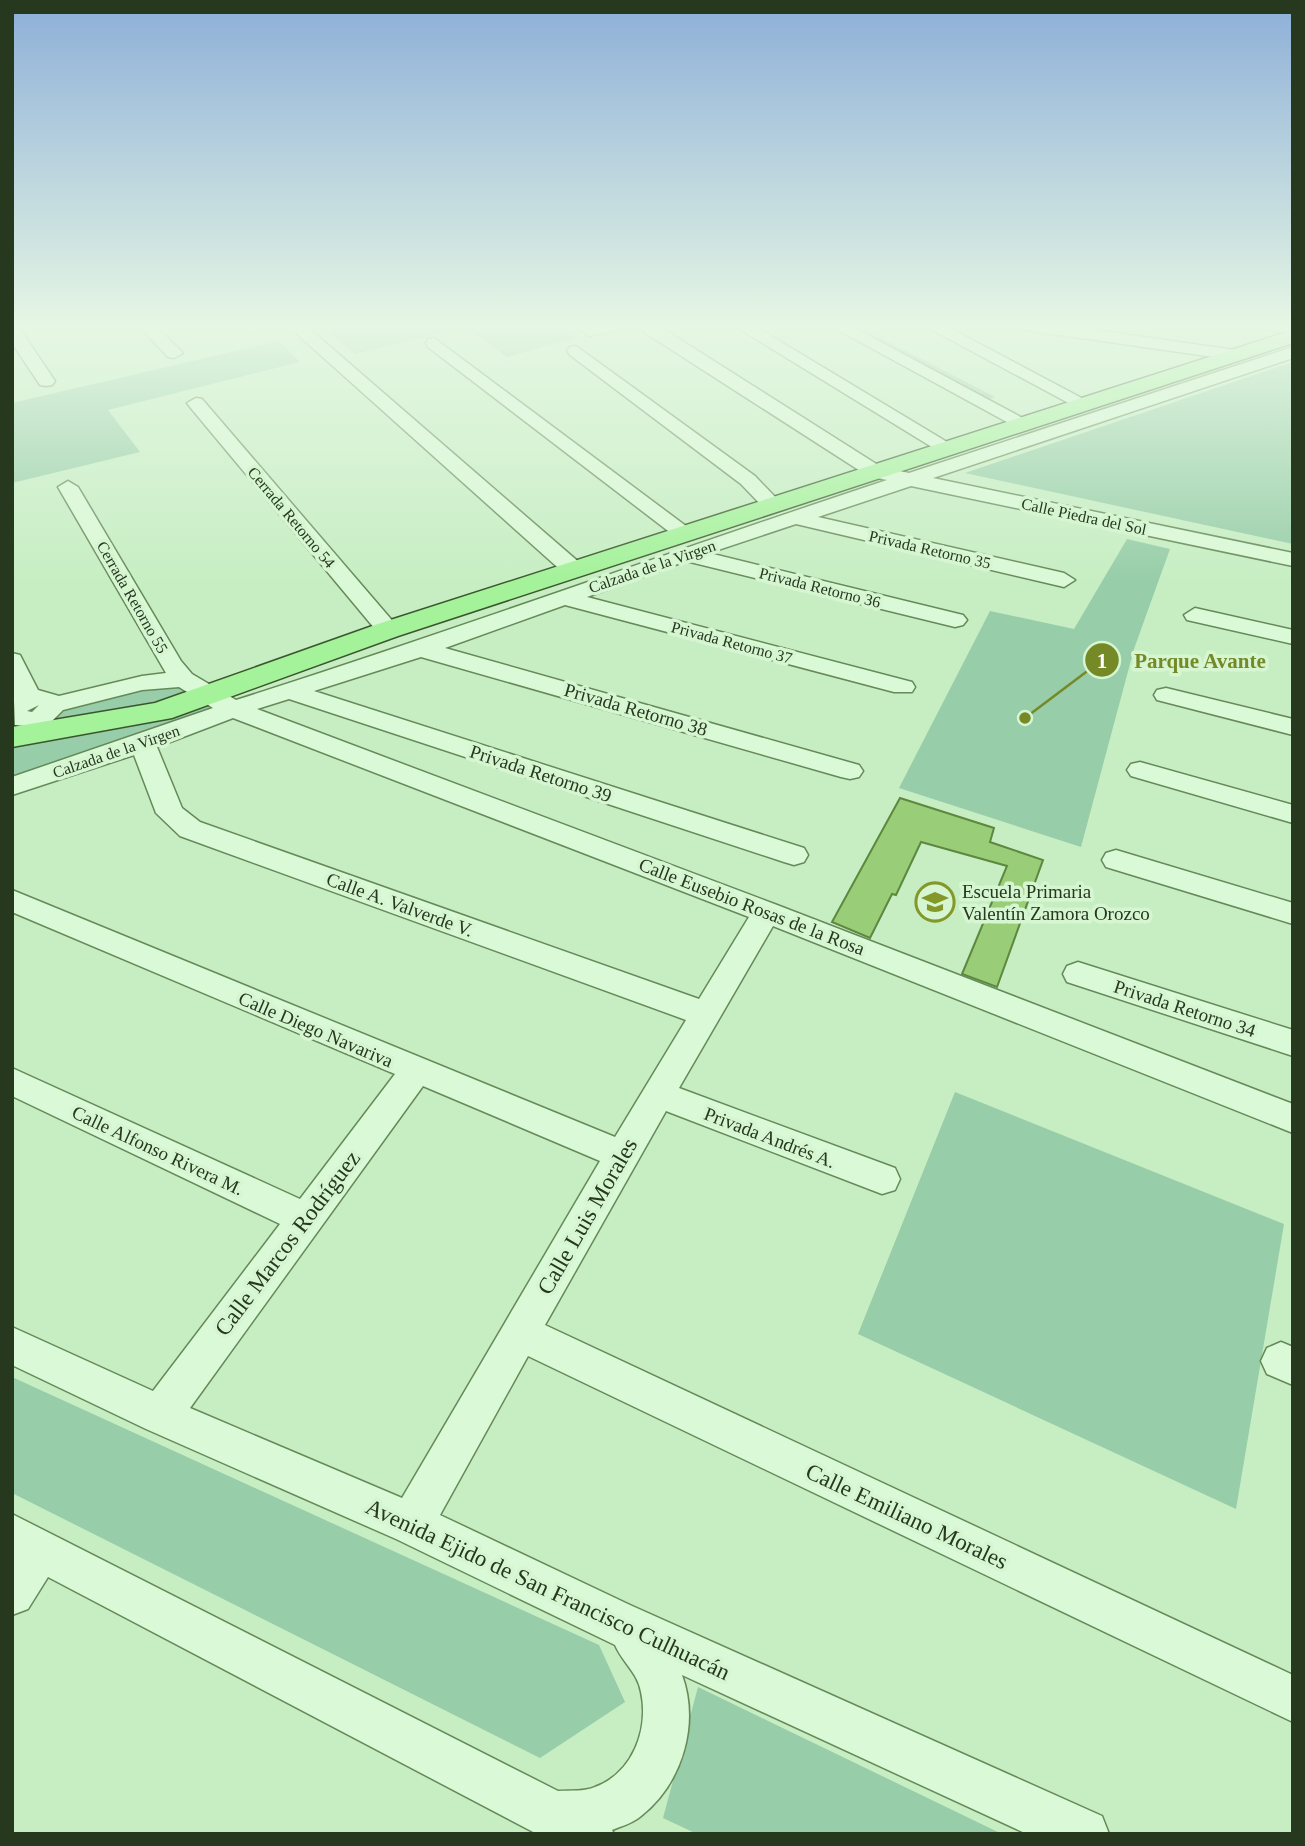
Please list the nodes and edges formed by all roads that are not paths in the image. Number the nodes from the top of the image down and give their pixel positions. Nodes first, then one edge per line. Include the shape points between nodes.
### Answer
1 (203, 411) edge
2 (393, 411) edge
3 (519, 411) edge
4 (656, 411) edge
5 (780, 411) edge
6 (886, 411) edge
7 (1017, 411) edge
8 (1019, 411) edge
9 (1057, 411) edge
10 (1117, 411) edge
11 (1033, 419) junction
12 (947, 447) junction
13 (875, 472) junction
14 (913, 480) junction
15 (68, 486) dead end
16 (772, 505) junction
17 (796, 518) junction
18 (684, 544) junction
19 (1293, 560) edge
20 (573, 569) junction
21 (1064, 580) dead end
22 (562, 597) junction
23 (1195, 615) dead end
24 (955, 620) dead end
25 (388, 630) junction
26 (1293, 637) edge
27 (421, 649) junction
28 (12, 660) edge
29 (183, 679) junction
30 (902, 687) dead end
31 (288, 691) junction
32 (1166, 695) dead end
33 (222, 701) junction
34 (1293, 727) edge
35 (12, 737) edge
36 (143, 743) junction
37 (1140, 770) dead end
38 (850, 771) dead end
39 (12, 786) edge
40 (1293, 814) edge
41 (794, 855) dead end
42 (1116, 860) dead end
43 (12, 900) edge
44 (767, 912) junction
45 (1293, 914) edge
46 (1078, 974) dead end
47 (705, 1014) junction
48 (1293, 1042) edge
49 (416, 1071) junction
50 (12, 1081) edge
51 (657, 1094) junction
52 (1293, 1119) edge
53 (622, 1155) junction
54 (882, 1179) dead end
55 (304, 1218) junction
56 (521, 1333) junction
57 (12, 1345) edge
58 (160, 1415) junction
59 (411, 1524) junction
60 (27, 1543) edge
61 (12, 1594) edge
62 (614, 1621) junction
63 (1293, 1699) edge
64 (537, 1809) junction
65 (589, 1834) edge
66 (1084, 1834) edge

1 - 25 street, Cerrada Retorno 54
2 - 20 street
3 - 18 street
4 - 16 street via 748,480
5 - 13 street
6 - 12 street
7 - 11 street
8 - 11 street
9 - 11 main road, Calzada de la Virgen
10 - 14 street, Calzada de la Virgen
11 - 12 main road, Calzada de la Virgen
12 - 13 main road, Calzada de la Virgen
13 - 14 street, Calle Piedra del Sol
13 - 16 main road, Calzada de la Virgen
14 - 17 street, Calzada de la Virgen
14 - 19 street, Calle Piedra del Sol
15 - 29 street, Cerrada Retorno 55
16 - 18 main road, Calzada de la Virgen
17 - 18 street, Calzada de la Virgen
17 - 21 street, Privada Retorno 35
18 - 20 main road, Calzada de la Virgen
18 - 22 street, Calzada de la Virgen
18 - 24 street, Privada Retorno 36
20 - 25 main road, Calzada de la Virgen
22 - 27 street, Calzada de la Virgen
22 - 30 street, Privada Retorno 37
23 - 26 street
25 - 33 main road, Calzada de la Virgen
27 - 31 street, Calzada de la Virgen
27 - 38 street, Privada Retorno 38
28 - 29 street via 41,702
29 - 33 street, Cerrada Retorno 55
31 - 33 street, Calzada de la Virgen
31 - 41 street, Privada Retorno 39
32 - 34 street
33 - 35 main road, Calzada de la Virgen
33 - 36 street, Calzada de la Virgen
33 - 44 street, Calle Eusebio Rosas de la Rosa
36 - 39 street, Calzada de la Virgen
36 - 47 street, Calle A. Valverde V. via 170,813 190,829
37 - 40 street
42 - 45 street
43 - 49 street, Calle Diego Navariva
44 - 47 street, Calle Luis Morales
44 - 52 street, Calle Eusebio Rosas de la Rosa
46 - 48 street, Privada Retorno 34
47 - 51 street, Calle Luis Morales
49 - 53 street, Calle Diego Navariva
49 - 55 street, Calle Marcos Rodríguez
50 - 55 street, Calle Alfonso Rivera M.
51 - 53 street, Calle Luis Morales
51 - 54 street, Privada Andrés A.
53 - 56 street, Calle Luis Morales
55 - 58 street, Calle Marcos Rodríguez
56 - 59 street, Calle Luis Morales
56 - 63 street, Calle Emiliano Morales
57 - 58 street, Avenida Ejido de San Francisco Culhuacán
58 - 59 street, Avenida Ejido de San Francisco Culhuacán
59 - 62 street, Avenida Ejido de San Francisco Culhuacán
60 - 61 street
60 - 64 street
62 - 64 street via 645,1645 664,1682 667,1715 661,1749 638,1790 610,1809 579,1818
62 - 66 street, Avenida Ejido de San Francisco Culhuacán
64 - 65 street

